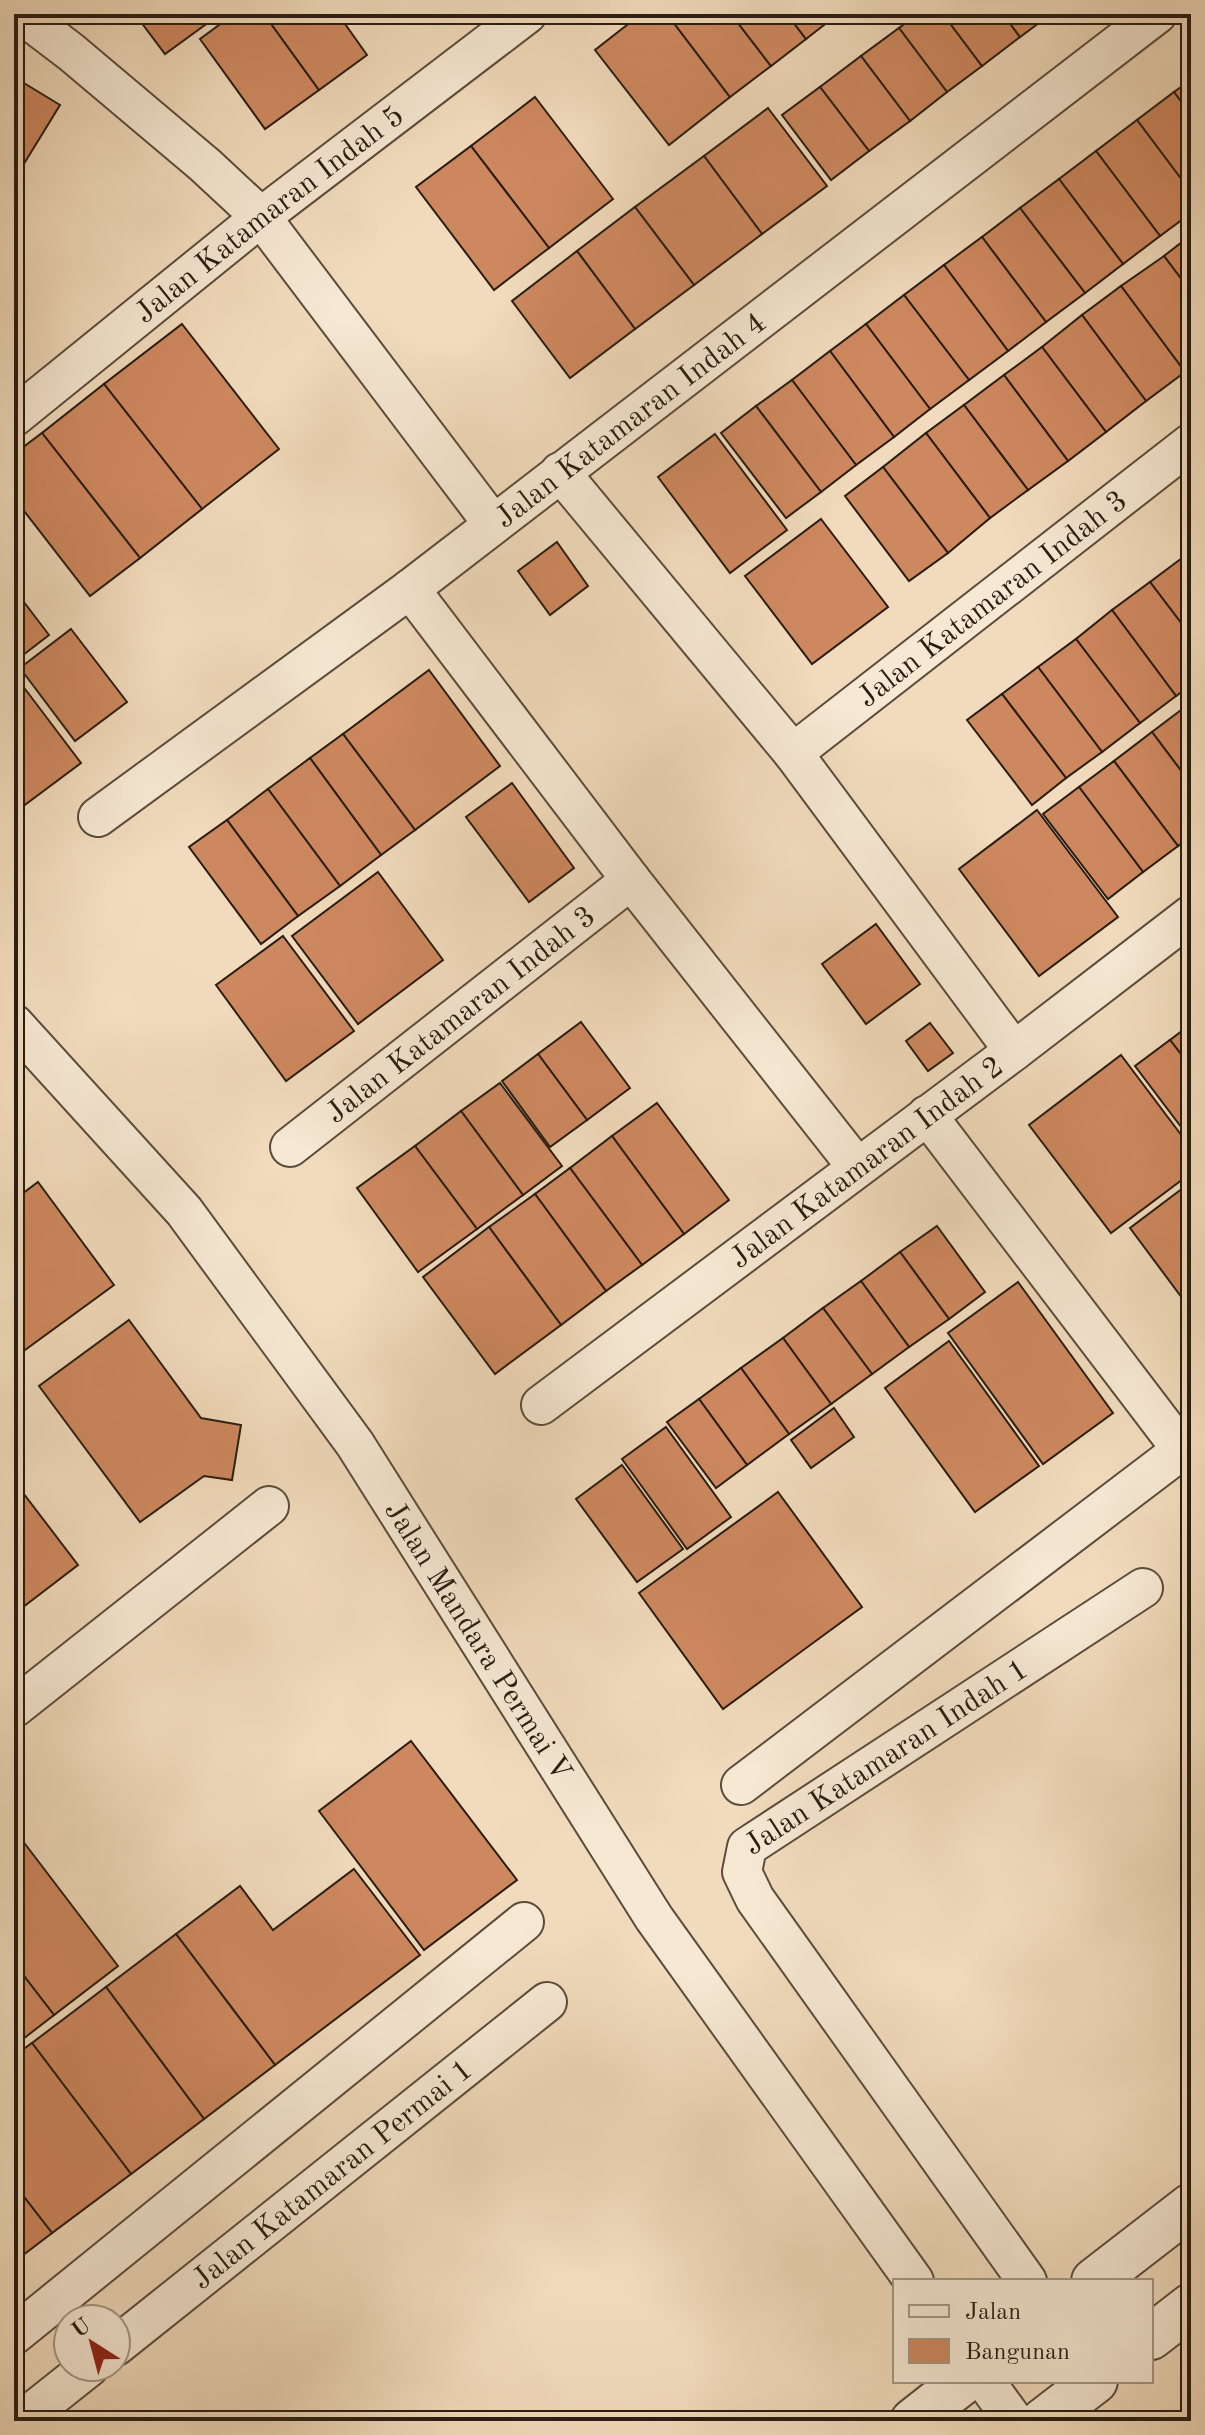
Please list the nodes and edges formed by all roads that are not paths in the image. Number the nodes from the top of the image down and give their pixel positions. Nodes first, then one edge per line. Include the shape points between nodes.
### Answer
1 (21, 14) edge
2 (527, 14) edge
3 (1157, 14) edge
4 (261, 217) junction
5 (14, 417) edge
6 (1191, 443) edge
7 (560, 472) junction
8 (493, 524) junction
9 (410, 589) junction
10 (793, 753) junction
11 (98, 817) dead end
12 (631, 880) junction
13 (1191, 915) edge
14 (14, 1024) edge
15 (1014, 1051) junction
16 (927, 1115) junction
17 (290, 1147) dead end
18 (857, 1167) junction
19 (541, 1405) dead end
20 (1186, 1446) edge
21 (269, 1506) dead end
22 (1143, 1588) dead end
23 (14, 1708) edge
24 (741, 1785) dead end
25 (524, 1922) dead end
26 (547, 2002) dead end
27 (1191, 2206) edge
28 (913, 2279) edge
29 (1026, 2279) edge
30 (1097, 2279) edge
31 (1191, 2306) edge
32 (132, 2333) edge
33 (14, 2335) edge
34 (1153, 2335) edge
35 (69, 2383) edge
36 (961, 2383) edge
37 (986, 2383) edge
38 (1092, 2383) edge
39 (21, 2421) edge
40 (913, 2421) edge
41 (1014, 2421) edge
42 (1043, 2421) edge

1 - 4 street
2 - 4 street, Jalan Katamaran Indah 5
3 - 7 street, Jalan Katamaran Indah 4
4 - 5 street, Jalan Katamaran Indah 5
4 - 8 street
6 - 10 street, Jalan Katamaran Indah 3
7 - 8 street, Jalan Katamaran Indah 4
7 - 10 street
8 - 9 street, Jalan Katamaran Indah 4
9 - 11 street, Jalan Katamaran Indah 4
9 - 12 street
10 - 15 street
12 - 17 street, Jalan Katamaran Indah 3
12 - 18 street
13 - 15 street, Jalan Katamaran Indah 2
14 - 28 street, Jalan Mandara Permai V via 184,1211 355,1444 654,1918
15 - 16 street, Jalan Katamaran Indah 2
16 - 18 street, Jalan Katamaran Indah 2
16 - 20 street
18 - 19 street, Jalan Katamaran Indah 2
20 - 24 street
21 - 23 street
22 - 29 street, Jalan Katamaran Indah 1 via 747,1847 742,1872 755,1899
25 - 33 street
26 - 32 street, Jalan Katamaran Permai 1
27 - 30 street
31 - 34 street
35 - 39 street
36 - 40 street
37 - 41 street
38 - 42 street

